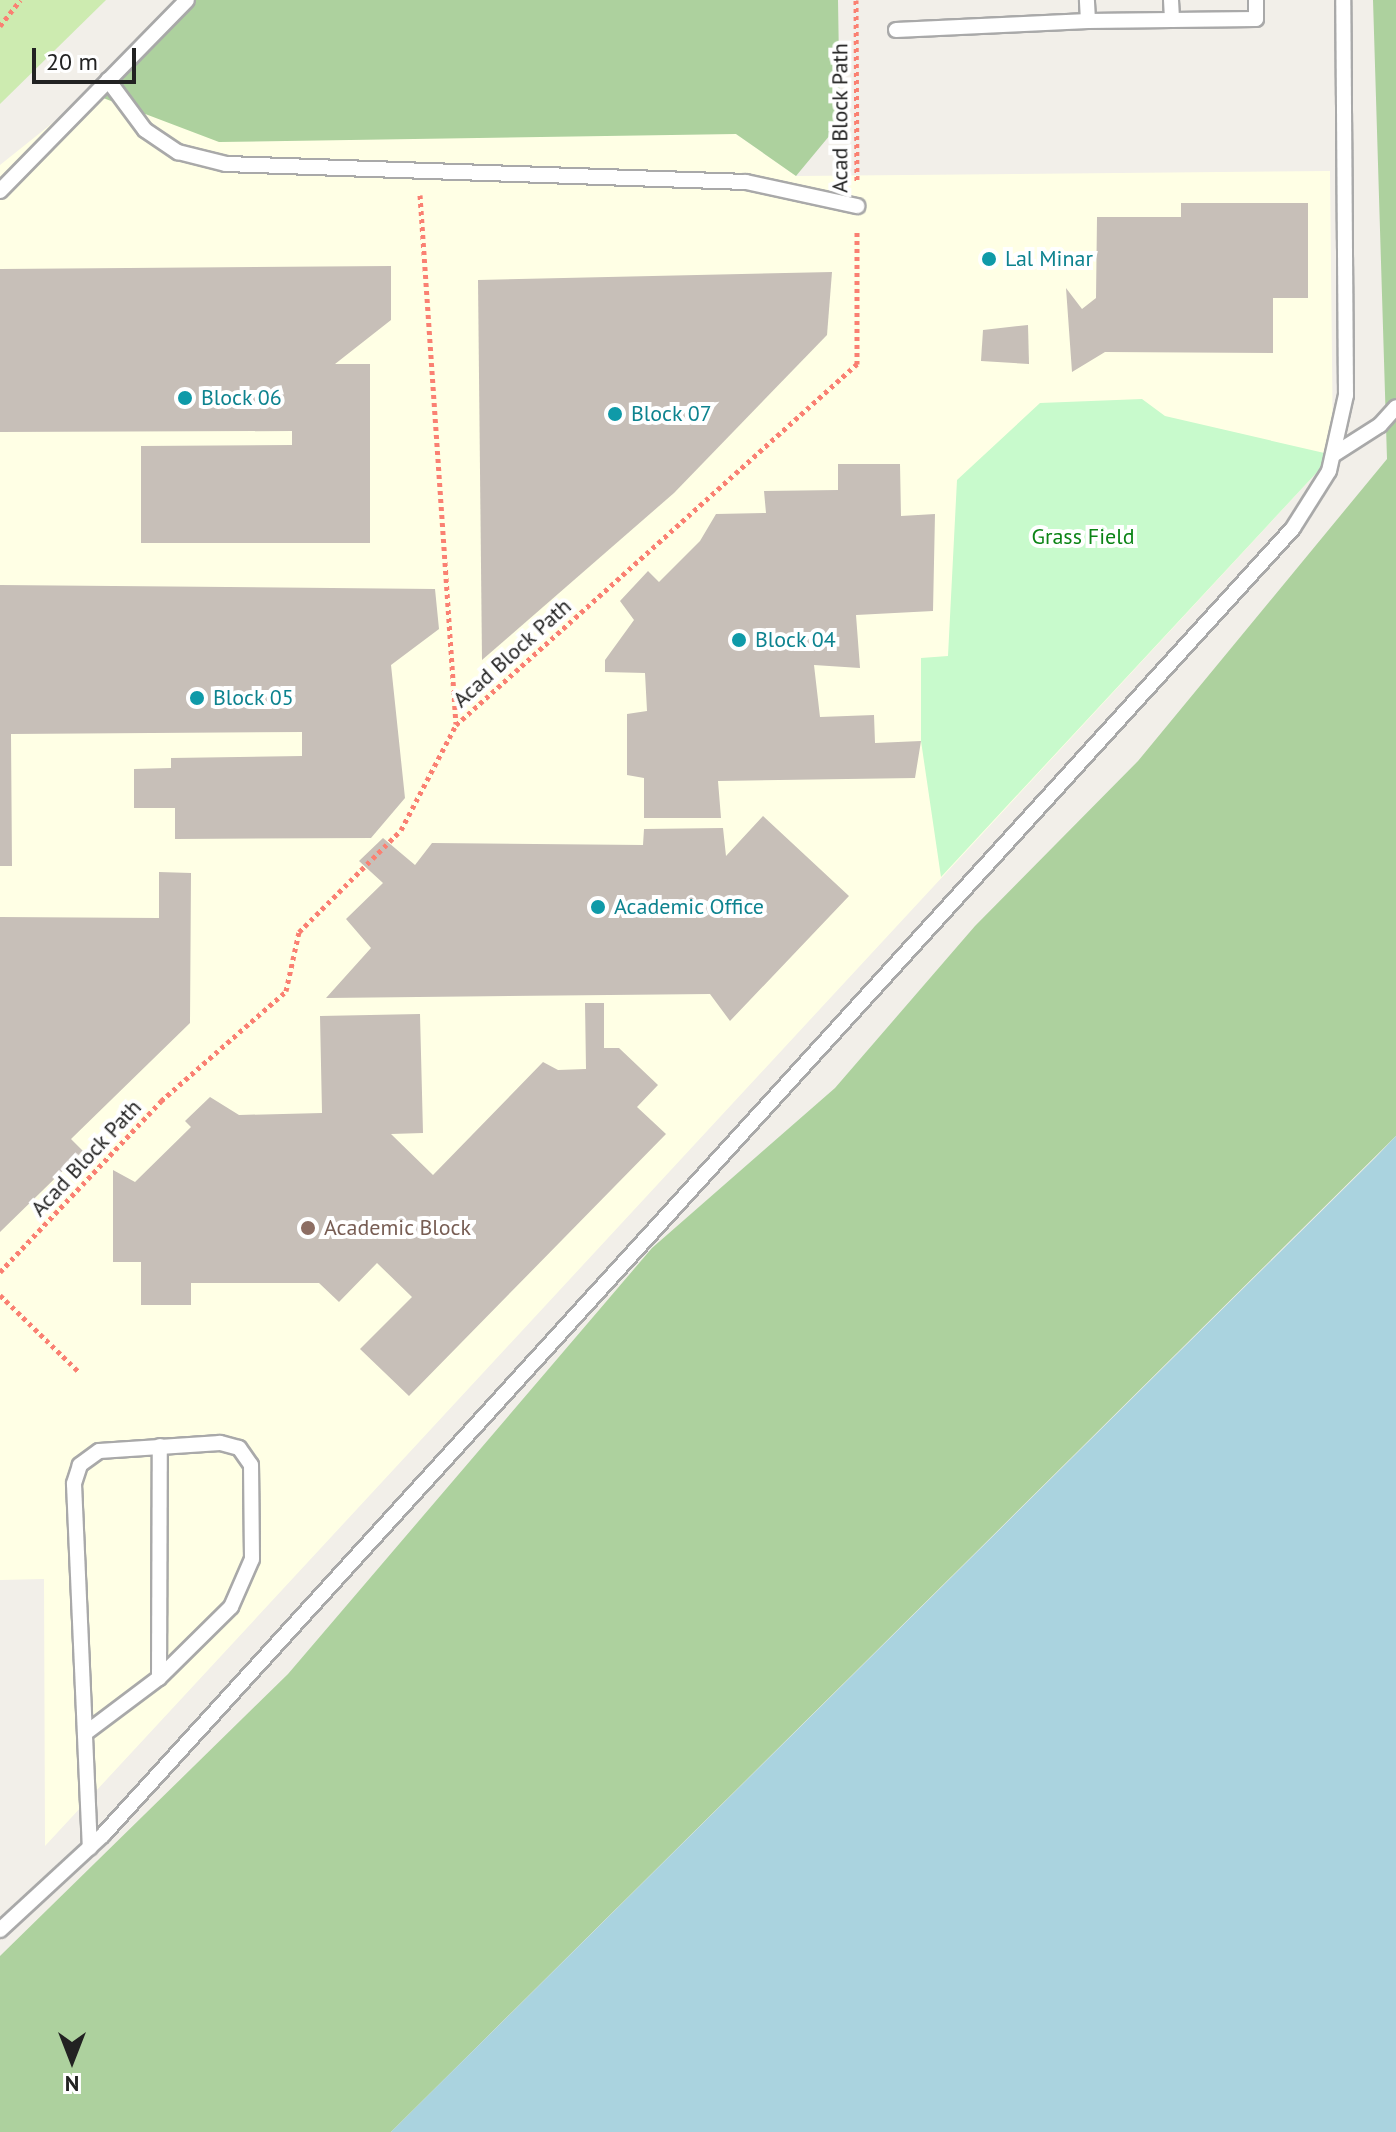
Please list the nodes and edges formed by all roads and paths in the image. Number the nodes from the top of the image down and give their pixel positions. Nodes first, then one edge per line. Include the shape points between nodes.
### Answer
1 (20, 0) edge
2 (187, 0) edge
3 (856, 0) edge
4 (1087, 0) edge
5 (1171, 0) edge
6 (1256, 0) edge
7 (1343, 0) edge
8 (1172, 20) junction
9 (1088, 21) junction
10 (0, 26) edge
11 (896, 30) dead end
12 (108, 80) junction
13 (419, 171) junction
14 (0, 191) edge
15 (857, 206) junction
16 (1396, 407) edge
17 (1333, 455) junction
18 (456, 725) junction
19 (0, 1272) edge
20 (0, 1295) edge
21 (79, 1372) dead end
22 (160, 1446) junction
23 (159, 1678) junction
24 (87, 1732) junction
25 (90, 1848) junction
26 (0, 1930) edge

1 - 10 path
2 - 12 lane
3 - 15 path, Acad Block Path
4 - 9 lane
5 - 8 lane
6 - 8 lane via 1256,19
7 - 17 lane via 1346,395
8 - 9 lane
9 - 11 lane
12 - 13 lane via 145,130 178,152 226,164
12 - 14 lane
13 - 15 lane via 746,182
13 - 18 path
15 - 18 path, Acad Block Path via 857,364
16 - 17 lane via 1380,425
17 - 25 lane via 1329,471 1293,528
18 - 19 path, Acad Block Path via 401,830 299,932 286,991 161,1101
20 - 21 path
22 - 23 lane
22 - 23 lane via 220,1443 239,1448 251,1465 252,1559 231,1607
22 - 24 lane via 99,1451 80,1465 74,1484
23 - 24 lane
24 - 25 lane
25 - 26 lane

